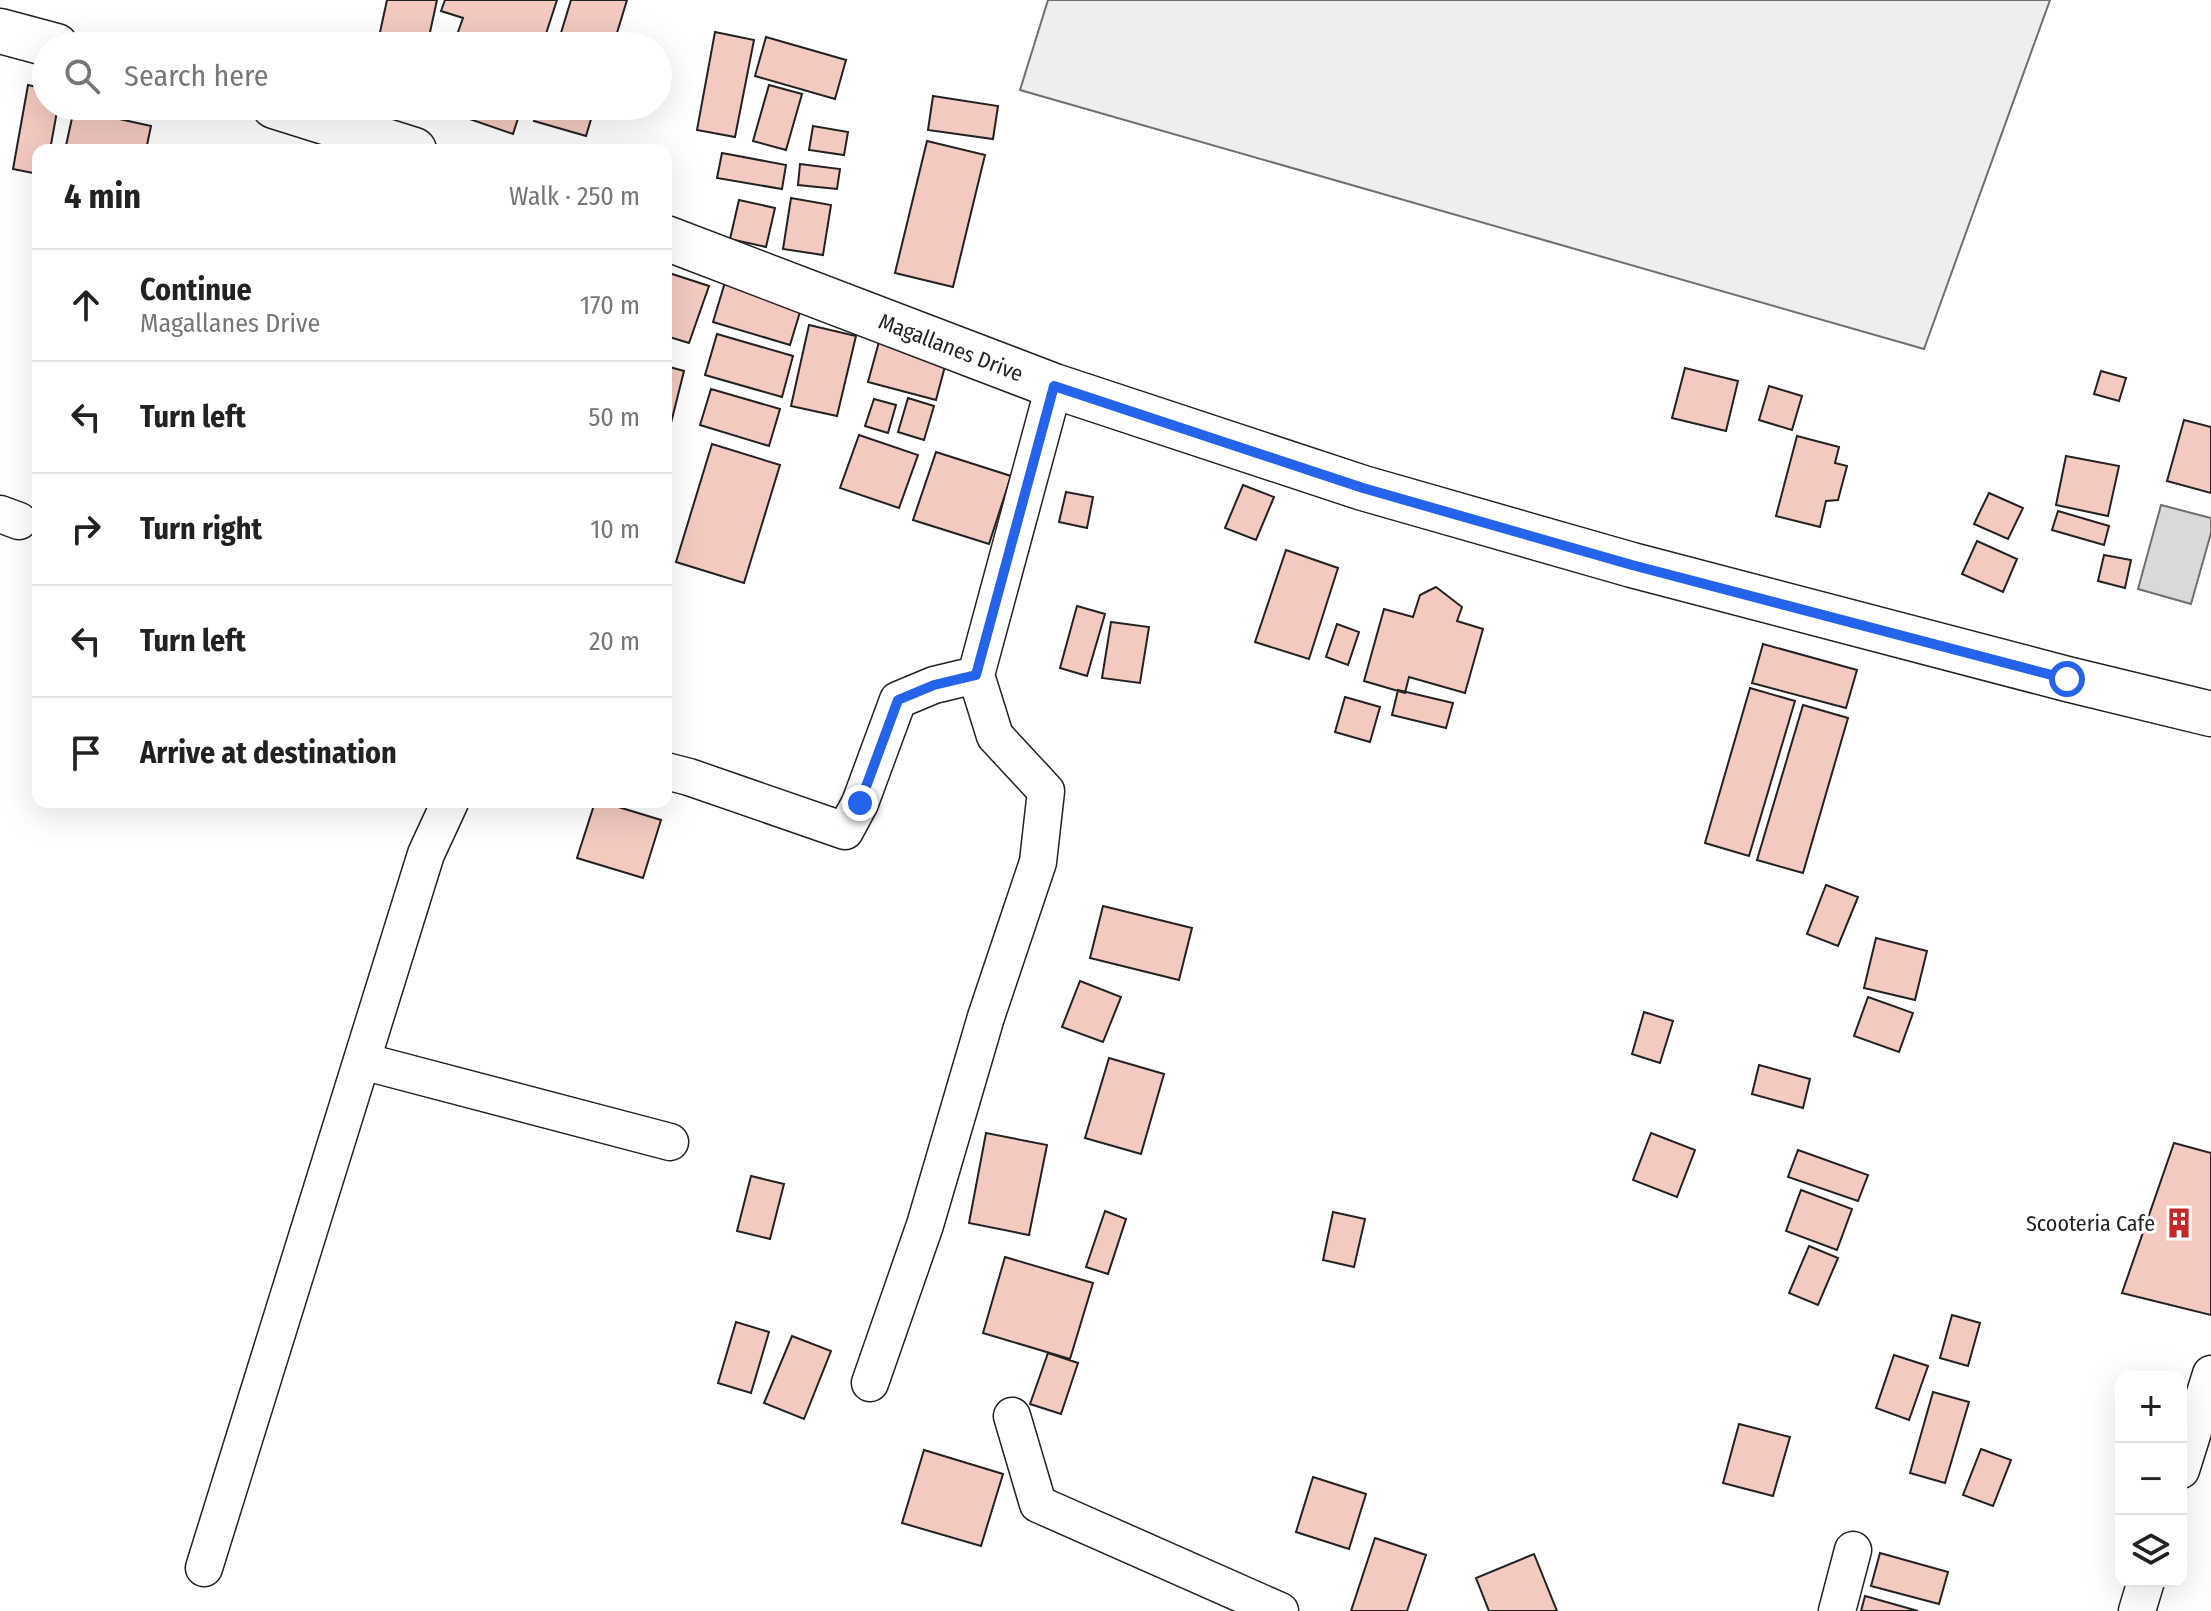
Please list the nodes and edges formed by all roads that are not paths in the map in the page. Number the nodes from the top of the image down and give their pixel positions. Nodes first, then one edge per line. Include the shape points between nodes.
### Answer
1 (0, 31) edge
2 (32, 40) edge
3 (319, 120) edge
4 (395, 144) edge
5 (672, 240) edge
6 (1054, 386) junction
7 (976, 675) junction
8 (2211, 714) edge
9 (672, 773) edge
10 (447, 808) edge
11 (362, 1061) junction
12 (670, 1142) dead end
13 (2211, 1374) edge
14 (870, 1383) dead end
15 (1012, 1416) dead end
16 (2187, 1451) edge
17 (1853, 1550) dead end
18 (204, 1568) dead end
19 (2144, 1587) edge
20 (1280, 1611) edge
21 (1837, 1611) edge
22 (2137, 1611) edge

1 - 2 street
3 - 4 street
5 - 6 street, Magallanes Drive
6 - 7 street
6 - 8 street, Magallanes Drive via 1363,488 1617,560
7 - 9 street via 898,700 845,831
7 - 14 street via 995,736 1046,791 1038,862
10 - 11 street via 426,854
11 - 12 street
11 - 18 street
13 - 16 street
15 - 20 street via 1038,1504
17 - 21 street
19 - 22 street

